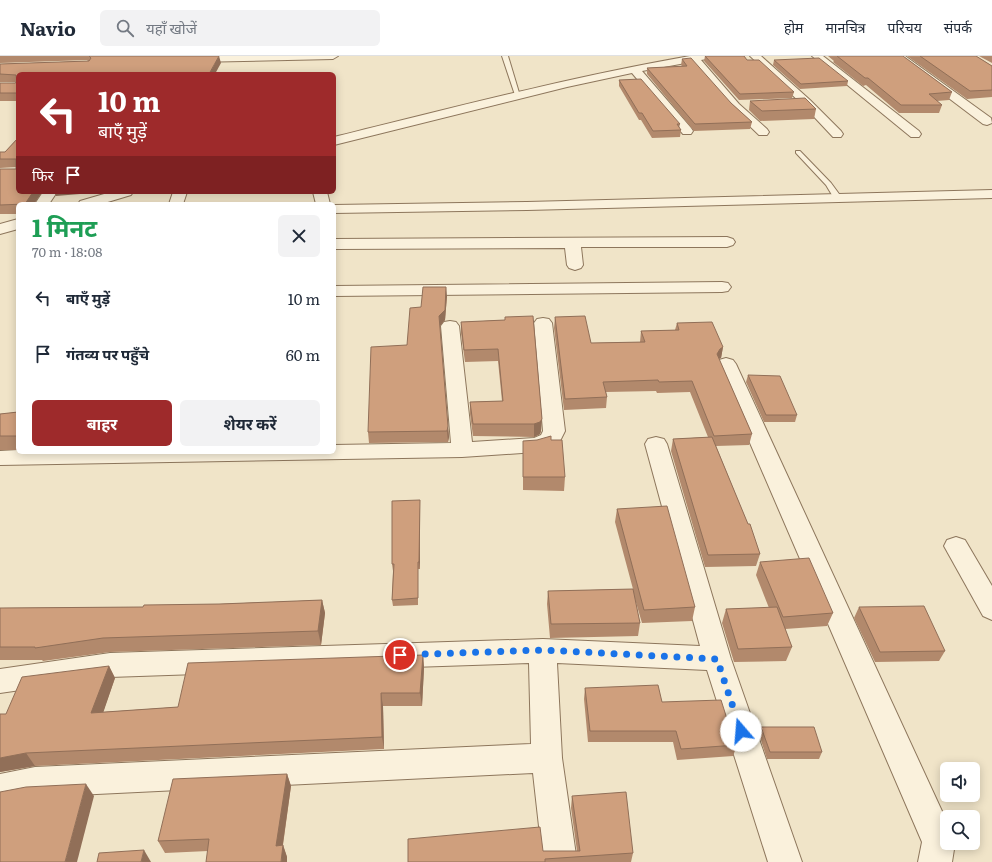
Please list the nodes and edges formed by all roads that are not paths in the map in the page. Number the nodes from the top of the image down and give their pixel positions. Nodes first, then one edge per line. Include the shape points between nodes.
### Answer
1 (333, 56) edge
2 (505, 56) edge
3 (647, 56) edge
4 (708, 56) edge
5 (755, 56) edge
6 (817, 56) edge
7 (898, 56) edge
8 (194, 57) edge
9 (694, 59) junction
10 (654, 66) junction
11 (188, 69) edge
12 (635, 69) junction
13 (518, 96) junction
14 (806, 102) junction
15 (790, 103) edge
16 (751, 105) dead end
17 (735, 106) junction
18 (987, 121) dead end
19 (687, 131) dead end
20 (763, 132) dead end
21 (837, 134) dead end
22 (915, 134) dead end
23 (336, 141) edge
24 (798, 152) dead end
25 (118, 194) edge
26 (992, 194) edge
27 (838, 198) junction
28 (92, 202) edge
29 (336, 209) edge
30 (16, 225) edge
31 (0, 229) edge
32 (572, 242) junction
33 (727, 242) dead end
34 (336, 244) edge
35 (575, 265) dead end
36 (722, 287) dead end
37 (336, 291) edge
38 (544, 323) dead end
39 (450, 326) dead end
40 (726, 364) dead end
41 (656, 444) dead end
42 (462, 450) junction
43 (336, 452) edge
44 (231, 454) edge
45 (0, 458) edge
46 (956, 546) dead end
47 (992, 609) edge
48 (543, 650) junction
49 (717, 659) junction
50 (0, 681) edge
51 (547, 758) junction
52 (0, 789) edge
53 (560, 862) edge
54 (785, 862) edge
55 (935, 862) edge

1 - 8 street
2 - 13 lane
3 - 10 street
4 - 9 street
5 - 14 street
6 - 22 street
7 - 18 street
8 - 11 street
9 - 10 street
9 - 17 street
10 - 12 street
12 - 13 street
12 - 19 street
13 - 23 street
14 - 15 street
14 - 21 street
16 - 17 street
17 - 20 street
24 - 27 lane
25 - 28 street
26 - 27 street
27 - 29 street
30 - 31 street
32 - 33 street
32 - 34 street
32 - 35 street
36 - 37 street
38 - 42 street via 554,431 550,440 536,445
39 - 42 street
40 - 55 street via 939,842
41 - 49 street
42 - 43 street
44 - 45 street
46 - 47 street
48 - 49 street
48 - 50 street via 110,665
48 - 51 street
49 - 54 street
51 - 52 street via 35,782
51 - 53 street

